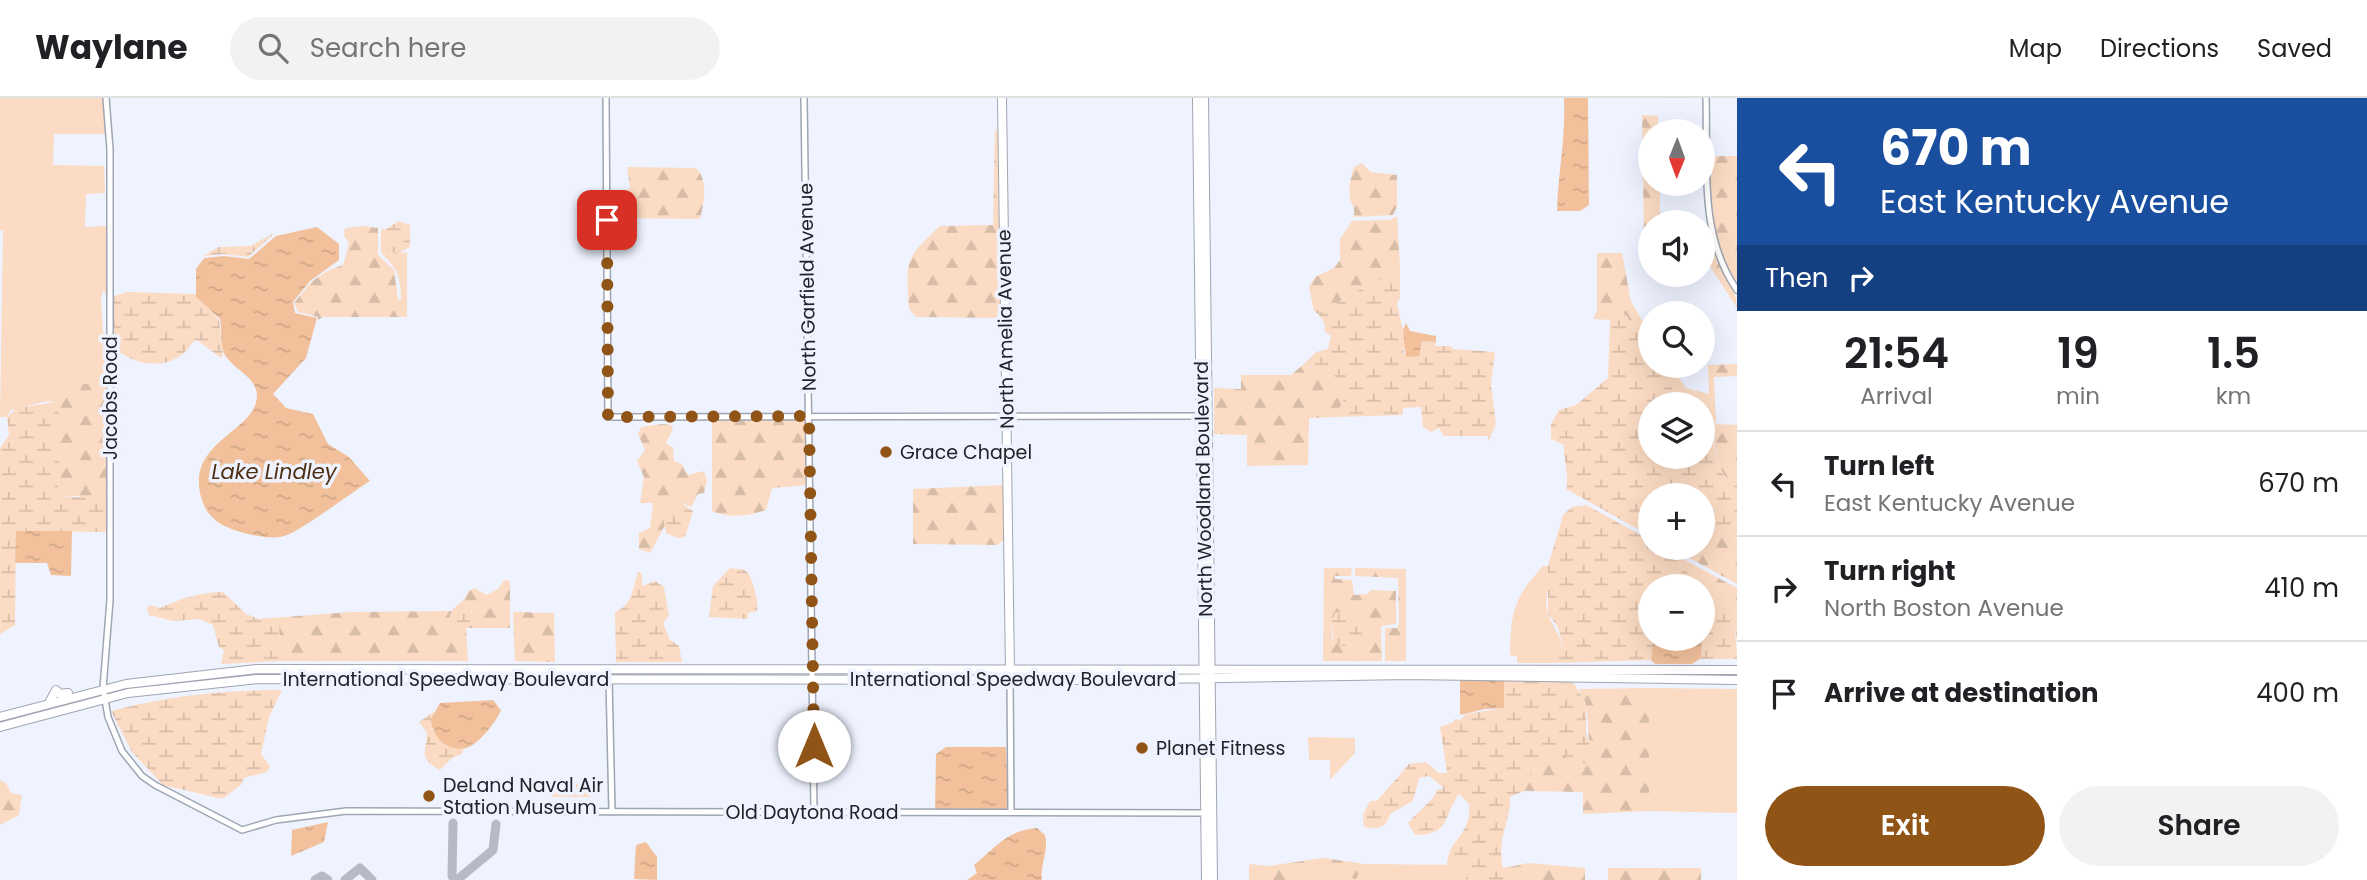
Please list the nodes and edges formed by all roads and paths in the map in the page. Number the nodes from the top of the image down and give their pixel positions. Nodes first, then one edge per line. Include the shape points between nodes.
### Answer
1 (106, 98) edge
2 (606, 98) edge
3 (804, 98) edge
4 (1002, 98) edge
5 (1197, 98) edge
6 (1204, 98) edge
7 (1706, 98) edge
8 (1737, 290) edge
9 (809, 416) junction
10 (1206, 416) junction
11 (1007, 417) junction
12 (1204, 653) junction
13 (909, 670) junction
14 (925, 670) junction
15 (1107, 670) junction
16 (1737, 670) edge
17 (1568, 672) junction
18 (512, 674) junction
19 (609, 674) junction
20 (1208, 674) junction
21 (813, 675) junction
22 (1010, 675) junction
23 (1184, 675) junction
24 (899, 679) junction
25 (912, 679) junction
26 (1093, 680) junction
27 (1737, 680) edge
28 (103, 693) junction
29 (1205, 698) junction
30 (0, 717) edge
31 (0, 727) edge
32 (1205, 762) junction
33 (1212, 777) junction
34 (1207, 811) junction
35 (611, 812) junction
36 (814, 812) junction
37 (1011, 812) junction
38 (244, 830) joint
39 (1206, 880) edge
40 (1213, 880) edge

1 - 28 street, Jacobs Road via 110,533
2 - 9 street via 608,417
3 - 9 street, North Garfield Avenue
4 - 11 main road, North Amelia Avenue
5 - 10 main road, North Woodland Boulevard
6 - 10 main road, North Woodland Boulevard
7 - 8 street via 1713,240
9 - 11 street
9 - 21 street, North Garfield Avenue
10 - 11 street
10 - 12 main road, North Woodland Boulevard
10 - 20 main road, North Woodland Boulevard
11 - 22 main road, North Amelia Avenue
12 - 20 main road, North Woodland Boulevard
12 - 23 main road via 1199,666
13 - 14 main road, International Speedway Boulevard
13 - 21 main road, International Speedway Boulevard
13 - 24 main road
14 - 22 main road, International Speedway Boulevard
14 - 25 main road
15 - 22 main road, International Speedway Boulevard
15 - 23 main road, International Speedway Boulevard
15 - 26 main road
16 - 17 main road, International Speedway Boulevard
17 - 20 main road, International Speedway Boulevard
17 - 27 main road, International Speedway Boulevard
18 - 19 main road, International Speedway Boulevard
18 - 19 main road, International Speedway Boulevard via 526,669
18 - 28 main road, International Speedway Boulevard via 498,679 237,679
18 - 28 main road, International Speedway Boulevard via 257,669 170,676
19 - 21 main road, International Speedway Boulevard
19 - 35 street
20 - 23 main road, International Speedway Boulevard
20 - 29 main road, North Woodland Boulevard
20 - 33 main road, North Woodland Boulevard
21 - 24 main road, International Speedway Boulevard
21 - 36 street, North Garfield Avenue
22 - 25 main road, International Speedway Boulevard
22 - 26 main road, International Speedway Boulevard
22 - 37 street, North Amelia Avenue
23 - 26 main road, International Speedway Boulevard
23 - 29 main road
24 - 25 main road, International Speedway Boulevard
28 - 30 main road, International Speedway Boulevard via 63,695 56,690 50,701
28 - 31 main road, International Speedway Boulevard
28 - 38 street, Jacobs Road via 114,736 142,776
29 - 32 main road, North Woodland Boulevard
32 - 33 main road
32 - 34 main road, North Woodland Boulevard
33 - 34 main road, North Woodland Boulevard
34 - 37 street, Old Daytona Road
34 - 39 main road, North Woodland Boulevard
34 - 40 main road, North Woodland Boulevard
35 - 36 street, Old Daytona Road
35 - 38 street, Old Daytona Road via 327,813
36 - 37 street, Old Daytona Road

